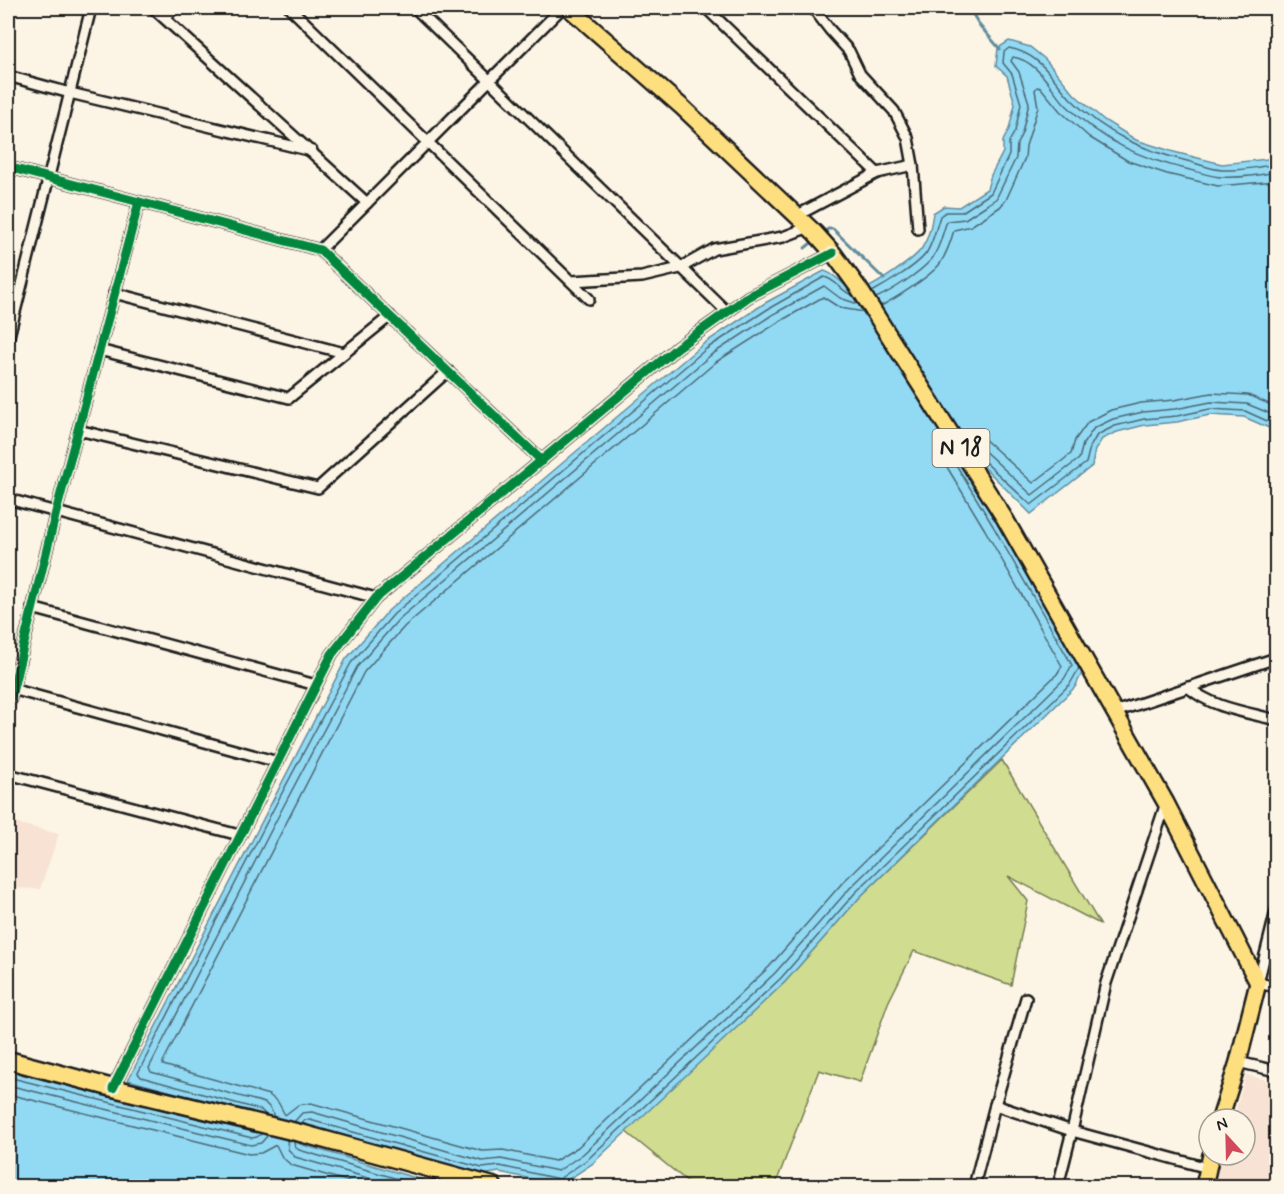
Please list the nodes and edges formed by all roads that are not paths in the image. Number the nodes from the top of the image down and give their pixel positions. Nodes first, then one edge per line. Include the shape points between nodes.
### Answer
1 (91, 8) edge
2 (153, 8) edge
3 (174, 8) edge
4 (290, 8) edge
5 (415, 8) edge
6 (562, 8) edge
7 (569, 8) edge
8 (705, 8) edge
9 (813, 8) edge
10 (165, 18) junction
11 (8, 76) edge
12 (490, 80) junction
13 (70, 93) junction
14 (428, 142) junction
15 (312, 151) junction
16 (913, 165) junction
17 (8, 167) edge
18 (877, 173) junction
19 (48, 178) junction
20 (139, 202) junction
21 (367, 203) junction
22 (796, 216) junction
23 (918, 229) dead end
24 (820, 239) junction
25 (320, 250) junction
26 (681, 268) junction
27 (571, 281) junction
28 (114, 293) junction
29 (589, 299) dead end
30 (727, 312) junction
31 (390, 316) junction
32 (8, 340) edge
33 (99, 350) junction
34 (344, 353) junction
35 (448, 371) junction
36 (78, 430) junction
37 (542, 461) junction
38 (8, 499) edge
39 (56, 512) junction
40 (376, 598) junction
41 (32, 608) junction
42 (1276, 658) edge
43 (316, 685) junction
44 (1188, 687) junction
45 (12, 689) junction
46 (8, 709) edge
47 (1115, 712) junction
48 (1276, 720) edge
49 (278, 762) junction
50 (8, 774) edge
51 (1166, 803) junction
52 (239, 835) junction
53 (1276, 910) edge
54 (1258, 982) junction
55 (1276, 987) edge
56 (1026, 998) dead end
57 (8, 1060) edge
58 (1238, 1062) junction
59 (1276, 1071) edge
60 (113, 1088) junction
61 (994, 1105) junction
62 (1224, 1107) edge
63 (1072, 1131) junction
64 (1197, 1158) edge
65 (1209, 1167) edge
66 (493, 1186) edge
67 (974, 1186) edge
68 (1058, 1186) edge
69 (1204, 1186) edge

1 - 13 street
2 - 10 street
3 - 10 street
4 - 14 street
5 - 12 street
6 - 12 street
7 - 22 main road, N 18
8 - 18 street
9 - 16 street via 849,51 860,74 894,111 908,138
10 - 15 street
11 - 13 street
12 - 14 street
12 - 26 street
13 - 15 street
13 - 19 street
14 - 21 street
14 - 27 street
15 - 21 street
16 - 18 street
16 - 23 street
17 - 19 street
18 - 22 street
19 - 20 street
19 - 32 street
20 - 25 street
20 - 28 street
21 - 25 street
22 - 24 main road, N 18
24 - 26 street via 783,237 714,249
24 - 30 street
24 - 47 main road, N 18 via 860,290 962,449
25 - 31 street
26 - 27 street via 642,277
26 - 30 street
27 - 29 street
28 - 33 street
28 - 34 street
30 - 37 street via 678,347
31 - 34 street
31 - 35 street
33 - 34 street via 289,398
33 - 36 street
35 - 36 street via 318,488
35 - 37 street
36 - 39 street
37 - 40 street
38 - 39 street
39 - 40 street
39 - 41 street
40 - 43 street via 332,654
41 - 43 street
41 - 45 street
42 - 44 street
43 - 49 street
44 - 47 street
44 - 48 street via 1215,704
45 - 46 street
45 - 49 street
47 - 51 main road, N 18
49 - 52 street
50 - 52 street
51 - 54 main road, N 18
51 - 63 street via 1106,983
52 - 60 street
53 - 54 street
54 - 55 street
54 - 58 main road
56 - 61 street
57 - 60 highway
58 - 59 street
58 - 62 main road
60 - 66 highway via 304,1134
61 - 63 street
61 - 67 street
63 - 64 street
63 - 68 street
65 - 69 main road

